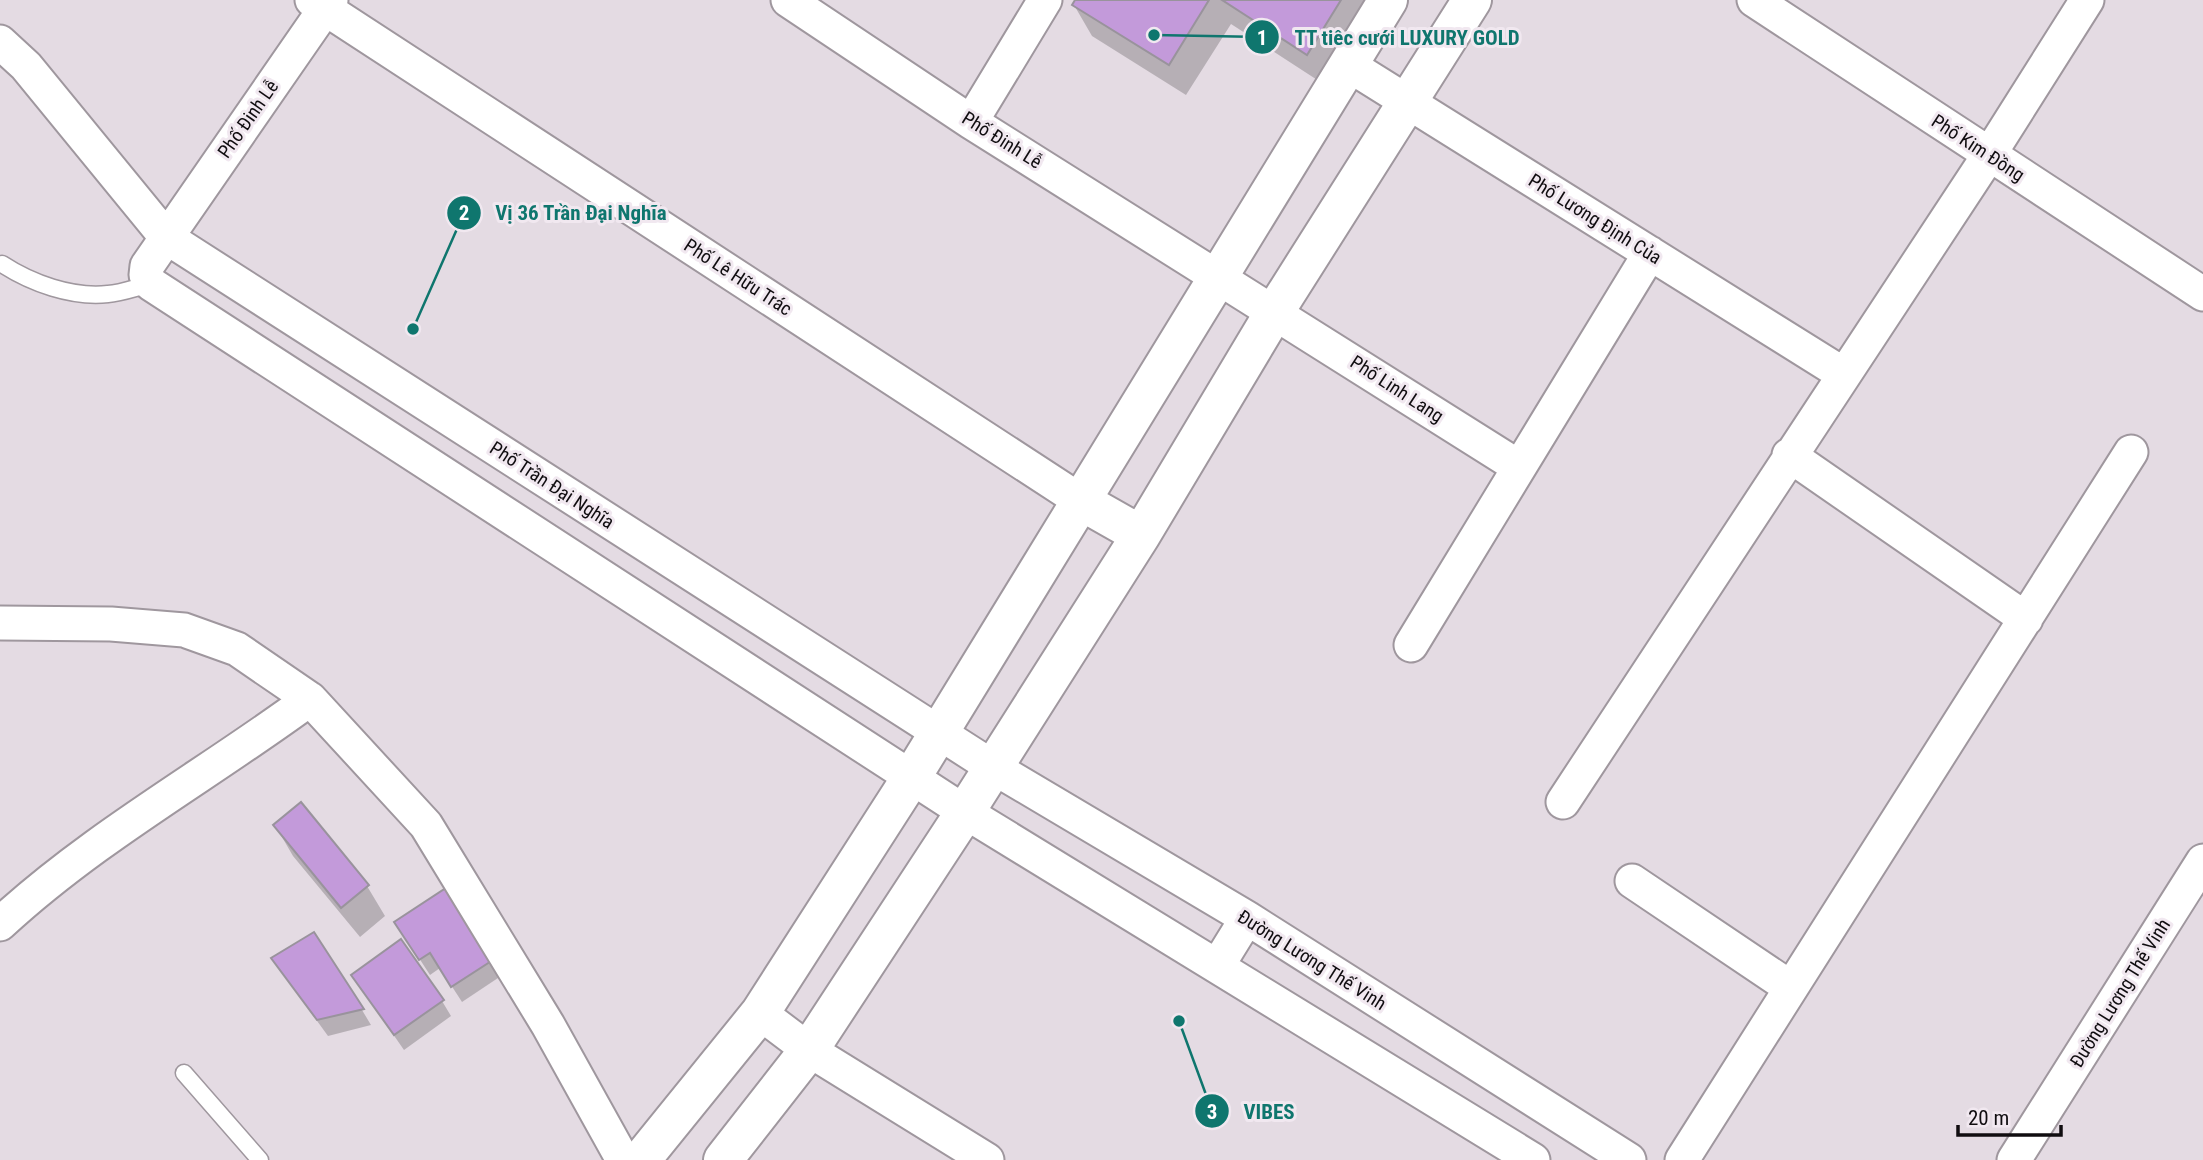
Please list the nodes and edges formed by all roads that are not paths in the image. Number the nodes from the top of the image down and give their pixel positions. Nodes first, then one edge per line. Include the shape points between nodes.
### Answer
1 (788, 0) edge
2 (1045, 0) edge
3 (1388, 0) edge
4 (1472, 0) edge
5 (1754, 0) edge
6 (2087, 0) edge
7 (323, 3) edge
8 (0, 42) edge
9 (1347, 64) junction
10 (1406, 101) junction
11 (971, 122) junction
12 (1989, 155) junction
13 (166, 237) junction
14 (1650, 253) junction
15 (2, 264) dead end
16 (1220, 276) junction
17 (151, 284) junction
18 (2203, 294) edge
19 (1275, 311) junction
20 (1843, 374) junction
21 (2131, 452) dead end
22 (1789, 455) junction
23 (1519, 467) junction
24 (1081, 501) junction
25 (1141, 535) junction
26 (2026, 619) junction
27 (0, 623) edge
28 (1411, 645) dead end
29 (310, 699) junction
30 (938, 732) junction
31 (991, 766) junction
32 (911, 778) junction
33 (1563, 803) dead end
34 (964, 812) junction
35 (2203, 861) edge
36 (1632, 881) dead end
37 (1247, 918) junction
38 (0, 924) edge
39 (1219, 965) junction
40 (1791, 988) junction
41 (760, 1013) junction
42 (810, 1050) junction
43 (184, 1073) dead end
44 (260, 1160) edge
45 (623, 1160) edge
46 (641, 1160) edge
47 (723, 1160) edge
48 (987, 1160) edge
49 (1533, 1160) edge
50 (1629, 1160) edge
51 (1682, 1160) edge
52 (2014, 1160) edge

1 - 11 street, Phố Đinh Lễ
2 - 11 street
3 - 9 street
4 - 10 street
5 - 12 street, Phố Kim Đồng
6 - 12 street
7 - 13 street, Phố Đinh Lễ
7 - 24 street, Phố Lê Hữu Trác
8 - 13 street, Phố Trần Đại Nghĩa via 26,66
9 - 10 street, Phố Lương Định Của
9 - 16 street
10 - 14 street, Phố Lương Định Của
10 - 19 street
11 - 16 street, Phố Đinh Lễ
12 - 18 street, Phố Kim Đồng
12 - 20 street
13 - 17 street, Phố Đinh Lễ via 147,266
13 - 30 street, Phố Trần Đại Nghĩa
14 - 20 street, Phố Lương Định Của
14 - 23 street
15 - 17 lane via 23,277 84,294 109,294
16 - 19 street, Phố Đinh Lễ
16 - 24 street
17 - 32 street
19 - 23 street, Phố Linh Lang
19 - 25 street
20 - 22 street
21 - 26 street
22 - 26 street
22 - 33 street
23 - 28 street
24 - 25 street
24 - 30 street
25 - 31 street
26 - 40 street
27 - 29 street via 184,630 237,649
29 - 38 street via 125,823 42,885
29 - 45 street via 426,825 548,1025
30 - 31 street, Phố Trần Đại Nghĩa
30 - 32 street
31 - 34 street
31 - 37 street, Đường Lương Thế Vinh
32 - 34 street
32 - 41 street
34 - 39 street
34 - 42 street
35 - 52 street, Đường Lương Thế Vinh
36 - 40 street
37 - 39 street
37 - 50 street, Đường Lương Thế Vinh
39 - 49 street
40 - 51 street
41 - 42 street
41 - 46 street
42 - 47 street
42 - 48 street
43 - 44 lane

